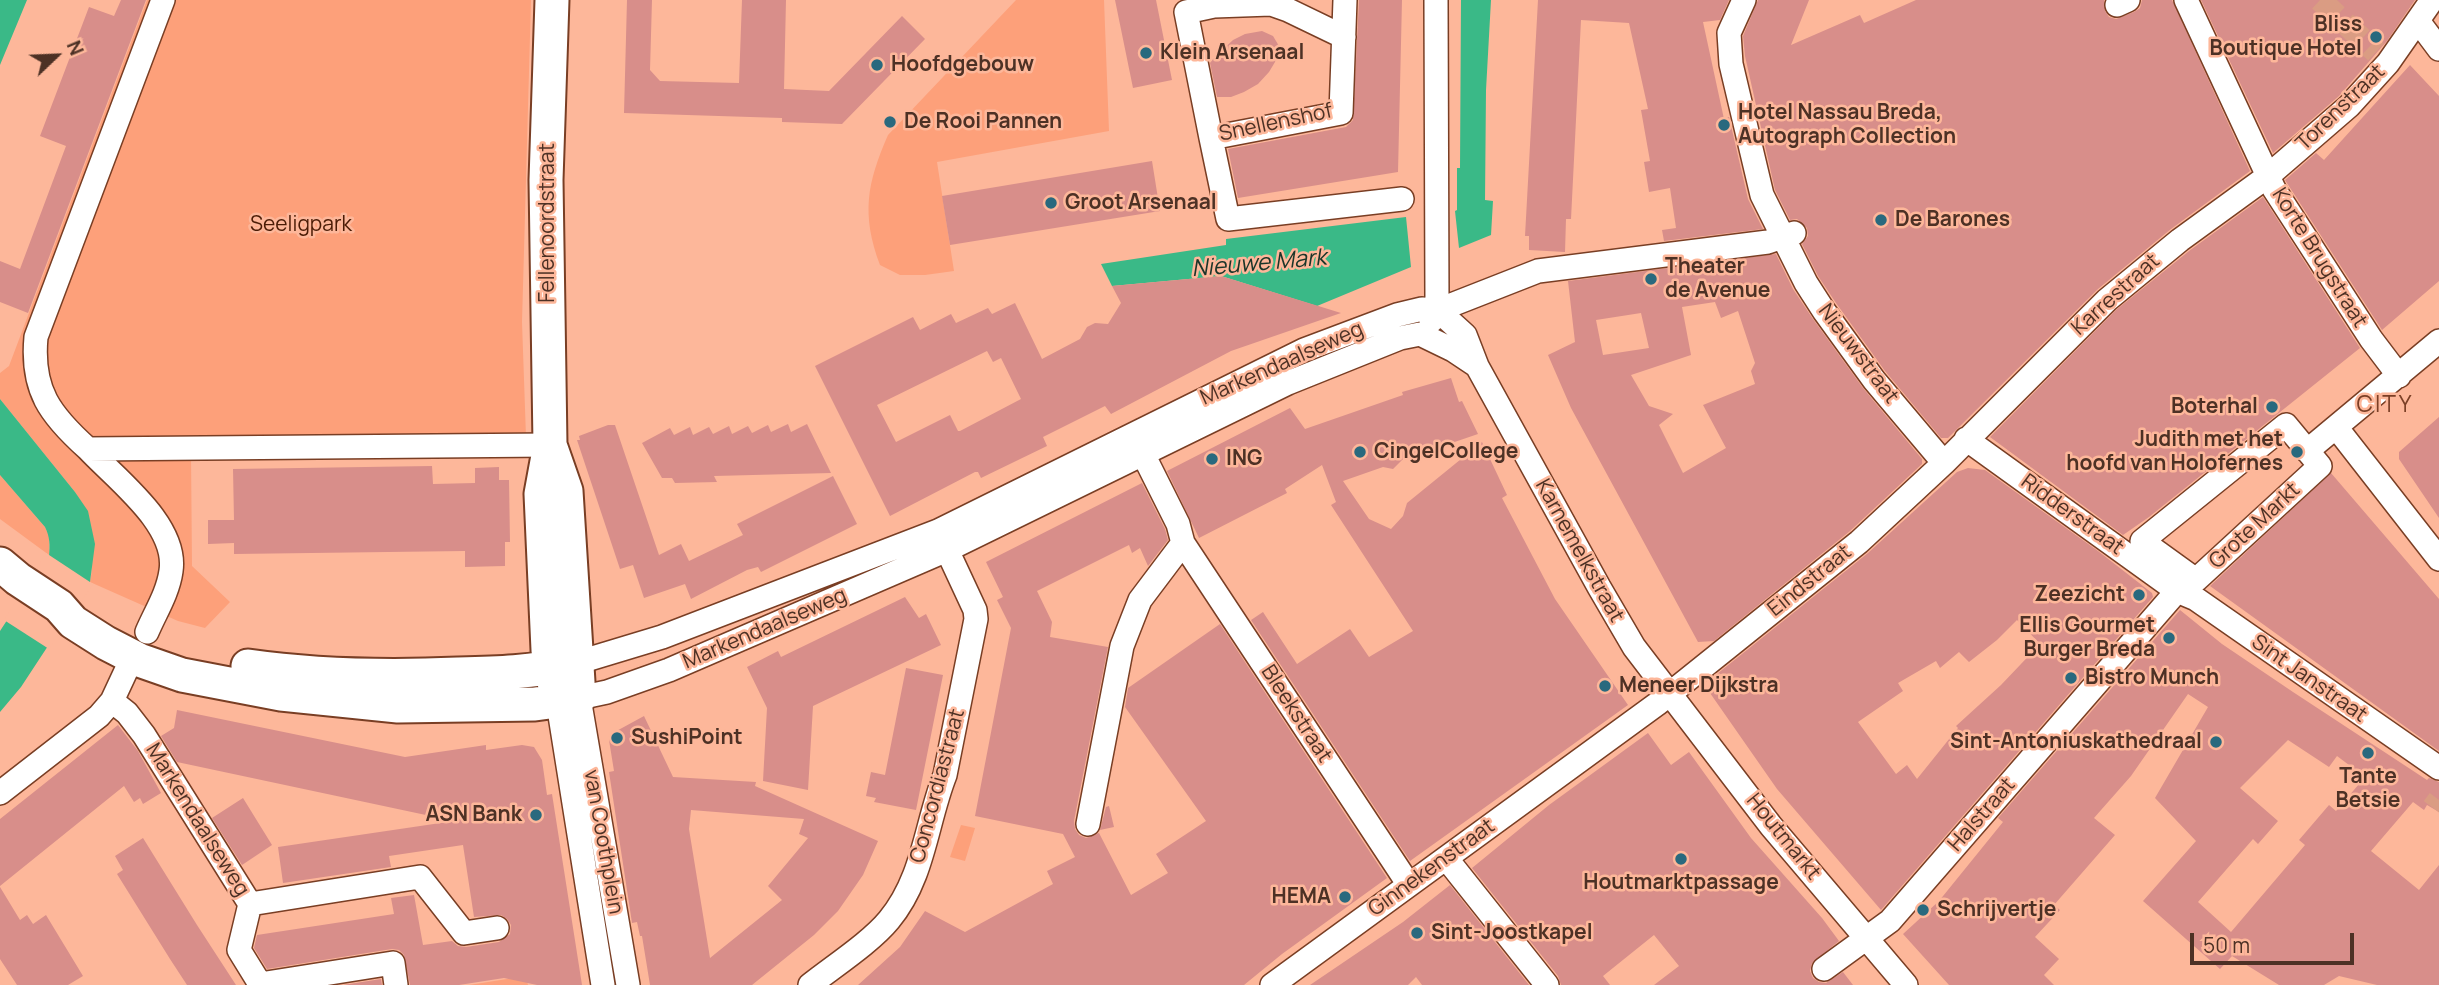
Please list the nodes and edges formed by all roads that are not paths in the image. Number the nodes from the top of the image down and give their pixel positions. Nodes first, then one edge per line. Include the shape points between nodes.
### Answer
1 (163, 0) edge
2 (552, 0) edge
3 (1345, 0) edge
4 (1436, 0) edge
5 (1744, 0) edge
6 (2186, 0) edge
7 (2432, 0) edge
8 (1213, 3) edge
9 (2418, 21) junction
10 (1344, 37) junction
11 (2439, 49) edge
12 (1211, 138) junction
13 (2269, 176) junction
14 (1402, 199) dead end
15 (1788, 235) junction
16 (1436, 311) junction
17 (1420, 334) junction
18 (2439, 341) edge
19 (1453, 350) junction
20 (1477, 366) junction
21 (2399, 376) junction
22 (2336, 427) junction
23 (1970, 429) junction
24 (1138, 444) junction
25 (550, 445) junction
26 (88, 449) junction
27 (2307, 451) junction
28 (1944, 463) junction
29 (943, 540) junction
30 (1183, 543) junction
31 (2439, 559) edge
32 (9, 571) edge
33 (2170, 577) junction
34 (71, 614) junction
35 (140, 644) junction
36 (564, 665) junction
37 (398, 691) junction
38 (1670, 693) junction
39 (112, 701) junction
40 (568, 701) junction
41 (2439, 768) edge
42 (0, 793) edge
43 (1087, 824) dead end
44 (1446, 858) junction
45 (1409, 885) junction
46 (250, 904) junction
47 (497, 928) dead end
48 (1866, 940) junction
49 (1824, 969) dead end
50 (259, 985) edge
51 (396, 985) edge
52 (603, 985) edge
53 (628, 985) edge
54 (810, 985) edge
55 (1272, 985) edge
56 (1548, 985) edge
57 (1906, 985) edge

1 - 26 street via 36,337 34,360 47,401 60,423
2 - 25 main road, Fellenoordstraat via 546,180
3 - 10 street, Snellenshof
4 - 16 street
5 - 15 street, Nieuwstraat via 1729,33 1731,64 1762,195
6 - 13 street, Korte Brugstraat
7 - 9 street, Torenstraat
8 - 10 street, Snellenshof via 1271,5
8 - 12 street, Snellenshof via 1186,12
9 - 11 street
9 - 13 street, Torenstraat via 2382,58 2349,106
10 - 12 street, Snellenshof via 1341,113
12 - 14 street via 1228,219
13 - 21 street, Korte Brugstraat
13 - 23 street, Karrestraat via 2116,292
15 - 16 street, Markendaalseweg via 1673,256 1538,271
15 - 28 street, Nieuwstraat via 1807,283 1843,338
16 - 17 street
16 - 19 street
16 - 20 street, Karnemelkstraat via 1460,329
16 - 24 street, Markendaalseweg via 1415,310 1304,350
17 - 19 street
17 - 24 street, Markendaalseweg via 1400,338
18 - 21 street
19 - 20 street, Karnemelkstraat
20 - 38 street, Karnemelkstraat via 1621,627
21 - 22 street
22 - 27 street
22 - 31 street
23 - 28 street, Karrestraat
23 - 33 street, Ridderstraat
24 - 29 street, Markendaalseweg
24 - 30 street, Bleekstraat
25 - 26 street
25 - 36 main road, Fellenoordstraat via 541,494 548,650
26 - 35 street via 142,503 161,527 169,547 172,569 166,591
27 - 33 street, Grote Markt via 2320,466 2196,580
27 - 33 street, Grote Markt via 2286,425 2142,541
28 - 38 street, Eindstraat via 1859,542
29 - 36 street, Markendaalseweg via 662,637
29 - 40 street, Markendaalseweg via 669,670
29 - 54 street, Concordiastraat via 976,619 929,835 914,877 889,920
30 - 43 street via 1140,600 1122,646
30 - 45 street, Bleekstraat
32 - 34 main road, Markendaalseweg
33 - 41 street, Sint Janstraat
33 - 48 street, Halstraat via 1890,921
34 - 35 main road, Markendaalseweg via 106,643
34 - 37 main road, Markendaalseweg via 173,649 231,663 337,676
35 - 37 main road, Markendaalseweg via 182,675 242,687 301,696
35 - 39 street
36 - 37 main road, Markendaalseweg via 470,674
36 - 40 main road
37 - 40 main road, Markendaalseweg
38 - 44 street, Ginnekenstraat via 1597,758
38 - 48 street, Houtmarkt via 1771,826
39 - 42 street
39 - 46 street, Markendaalseweg via 144,735
40 - 52 street, van Coothplein
40 - 53 street, van Coothplein
44 - 45 street, Ginnekenstraat
44 - 56 street
45 - 55 street, Ginnekenstraat
46 - 47 street, Markendaalseweg via 421,877 464,933
46 - 50 street via 239,950
48 - 49 street
48 - 57 street, Houtmarkt
50 - 51 street via 393,963

